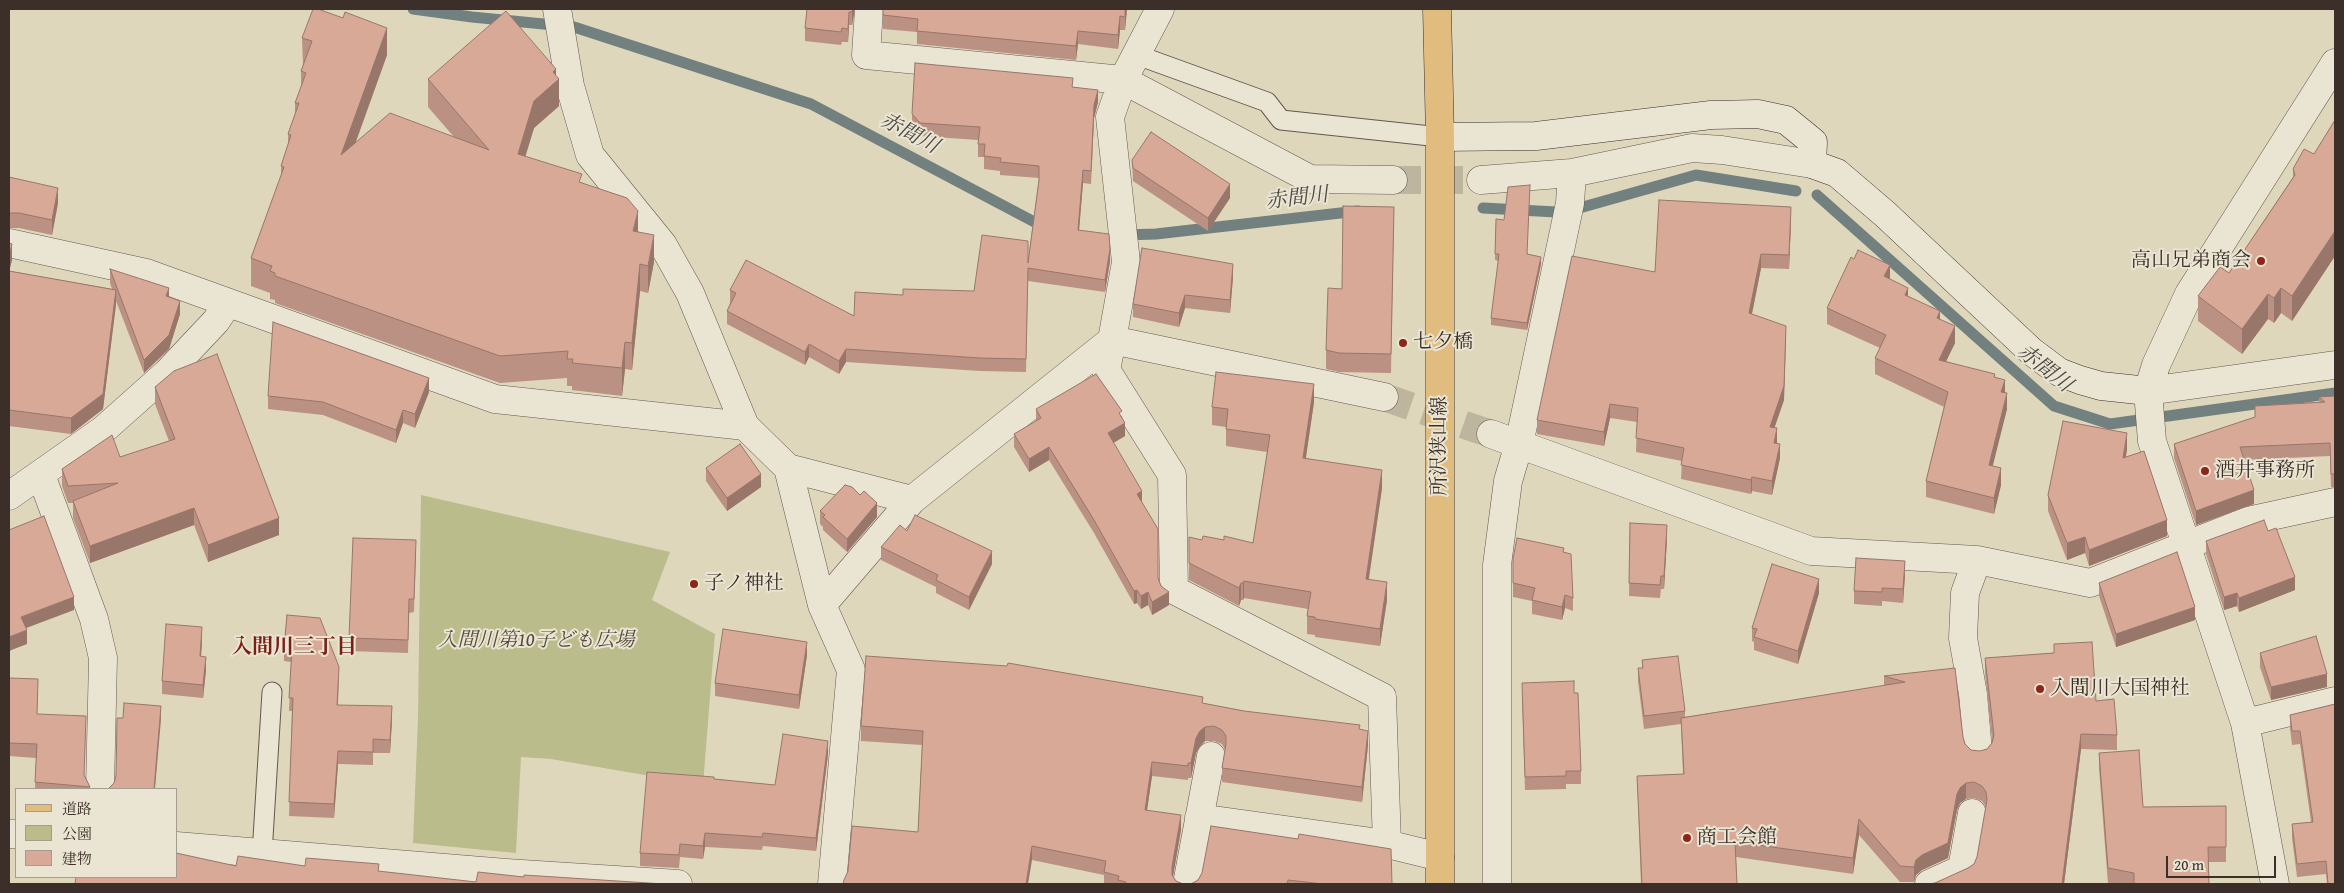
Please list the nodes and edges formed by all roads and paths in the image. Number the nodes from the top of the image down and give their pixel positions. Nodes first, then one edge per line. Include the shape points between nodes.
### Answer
1 (557, 9) edge
2 (869, 9) edge
3 (1160, 9) edge
4 (1437, 9) edge
5 (1137, 55) junction
6 (2335, 63) edge
7 (1123, 80) junction
8 (1440, 137) junction
9 (1812, 164) junction
10 (1572, 173) junction
11 (1393, 180) tunnel mouth
12 (1482, 180) tunnel mouth
13 (9, 242) edge
14 (228, 303) junction
15 (1112, 340) junction
16 (2335, 365) edge
17 (2148, 391) junction
18 (1384, 397) tunnel mouth
19 (745, 426) junction
20 (1491, 434) tunnel mouth
21 (1519, 444) junction
22 (788, 468) junction
23 (20, 481) edge
24 (912, 500) junction
25 (2335, 502) edge
26 (2186, 546) junction
27 (1977, 560) junction
28 (822, 605) junction
29 (272, 692) dead end
30 (2335, 701) edge
31 (2245, 723) junction
32 (1978, 751) edge
33 (1211, 756) dead end
34 (100, 788) edge
35 (1972, 813) dead end
36 (1199, 818) junction
37 (178, 846) edge
38 (1394, 846) junction
39 (262, 854) junction
40 (1440, 857) junction
41 (390, 874) edge
42 (678, 884) edge
43 (832, 884) edge
44 (1187, 884) edge
45 (1440, 884) edge
46 (1497, 884) edge
47 (1929, 884) edge
48 (2275, 884) edge

1 - 19 street via 570,86 590,155 663,245 690,293
2 - 7 street via 866,55
3 - 5 street
4 - 8 main road, 所沢狭山線
5 - 7 street
5 - 8 lane via 1267,102 1281,120
6 - 17 street via 2189,294 2156,365
7 - 11 street via 1310,179
7 - 15 street via 1110,117 1126,262
8 - 9 street via 1536,136 1711,115 1758,114 1786,120 1813,142
8 - 40 main road, 所沢狭山線
9 - 10 street via 1692,148
9 - 17 street via 1844,179 2031,351 2059,372 2101,386
10 - 12 street
10 - 21 street via 1570,203
13 - 14 street via 146,273
14 - 19 street via 495,399
14 - 23 street via 216,321 167,373 103,430
15 - 18 street
15 - 24 street
15 - 38 street via 1106,370 1172,475 1174,590 1382,697 1387,844
16 - 17 street
17 - 26 street via 2152,441
19 - 22 street
20 - 21 street
21 - 27 street via 1811,551
21 - 46 street via 1508,481 1497,565
22 - 24 street
22 - 28 street
23 - 34 street via 94,619 103,658
24 - 28 street
25 - 26 street via 2248,521
26 - 27 street via 2090,583
26 - 31 street
27 - 32 street via 1965,593 1963,638 1973,694
28 - 43 street via 851,670
29 - 39 lane
30 - 31 street
31 - 48 street
33 - 36 street
35 - 47 street via 1962,869
36 - 38 street
36 - 44 street
37 - 39 street
38 - 40 street
39 - 41 street
40 - 45 main road, 所沢狭山線
41 - 42 street

